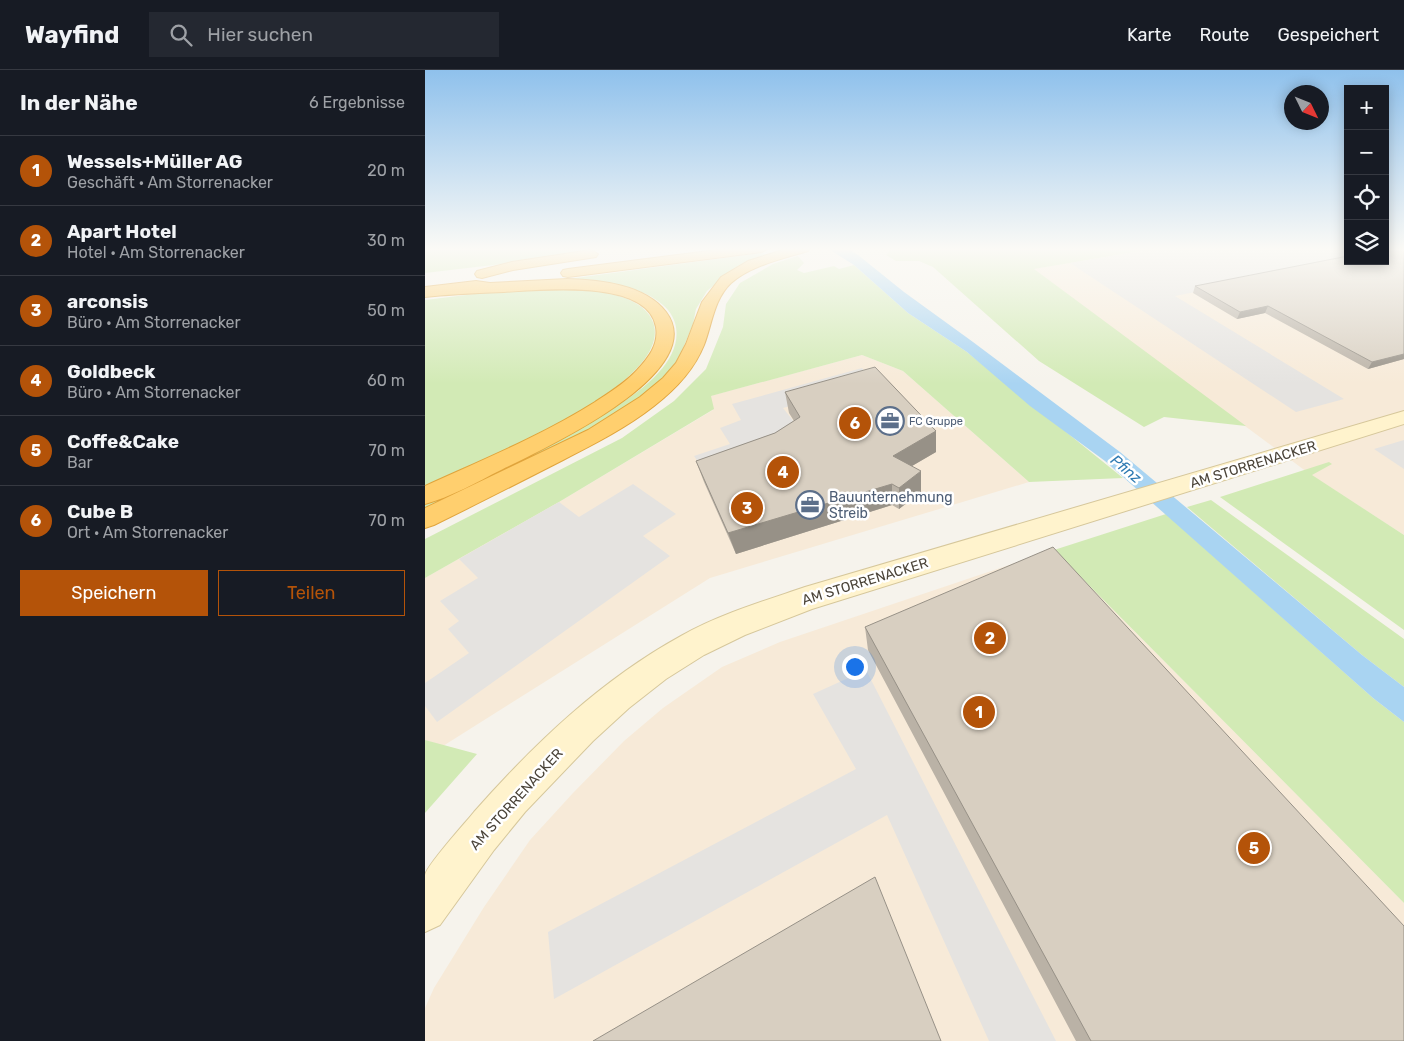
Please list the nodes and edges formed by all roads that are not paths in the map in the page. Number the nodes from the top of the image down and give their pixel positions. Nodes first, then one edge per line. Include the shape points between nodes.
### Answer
1 (623, 293) edge
2 (716, 293) edge
3 (1404, 417) edge
4 (425, 496) edge
5 (425, 519) edge
6 (425, 910) edge

1 - 4 highway via 654,308 663,318 666,334 661,353 651,368 612,400 551,435
2 - 5 highway via 708,304 696,343 683,366 673,380 638,408 590,438
3 - 6 street, AM STORRENACKER via 805,599 736,624 693,646 629,688 562,746 496,817

